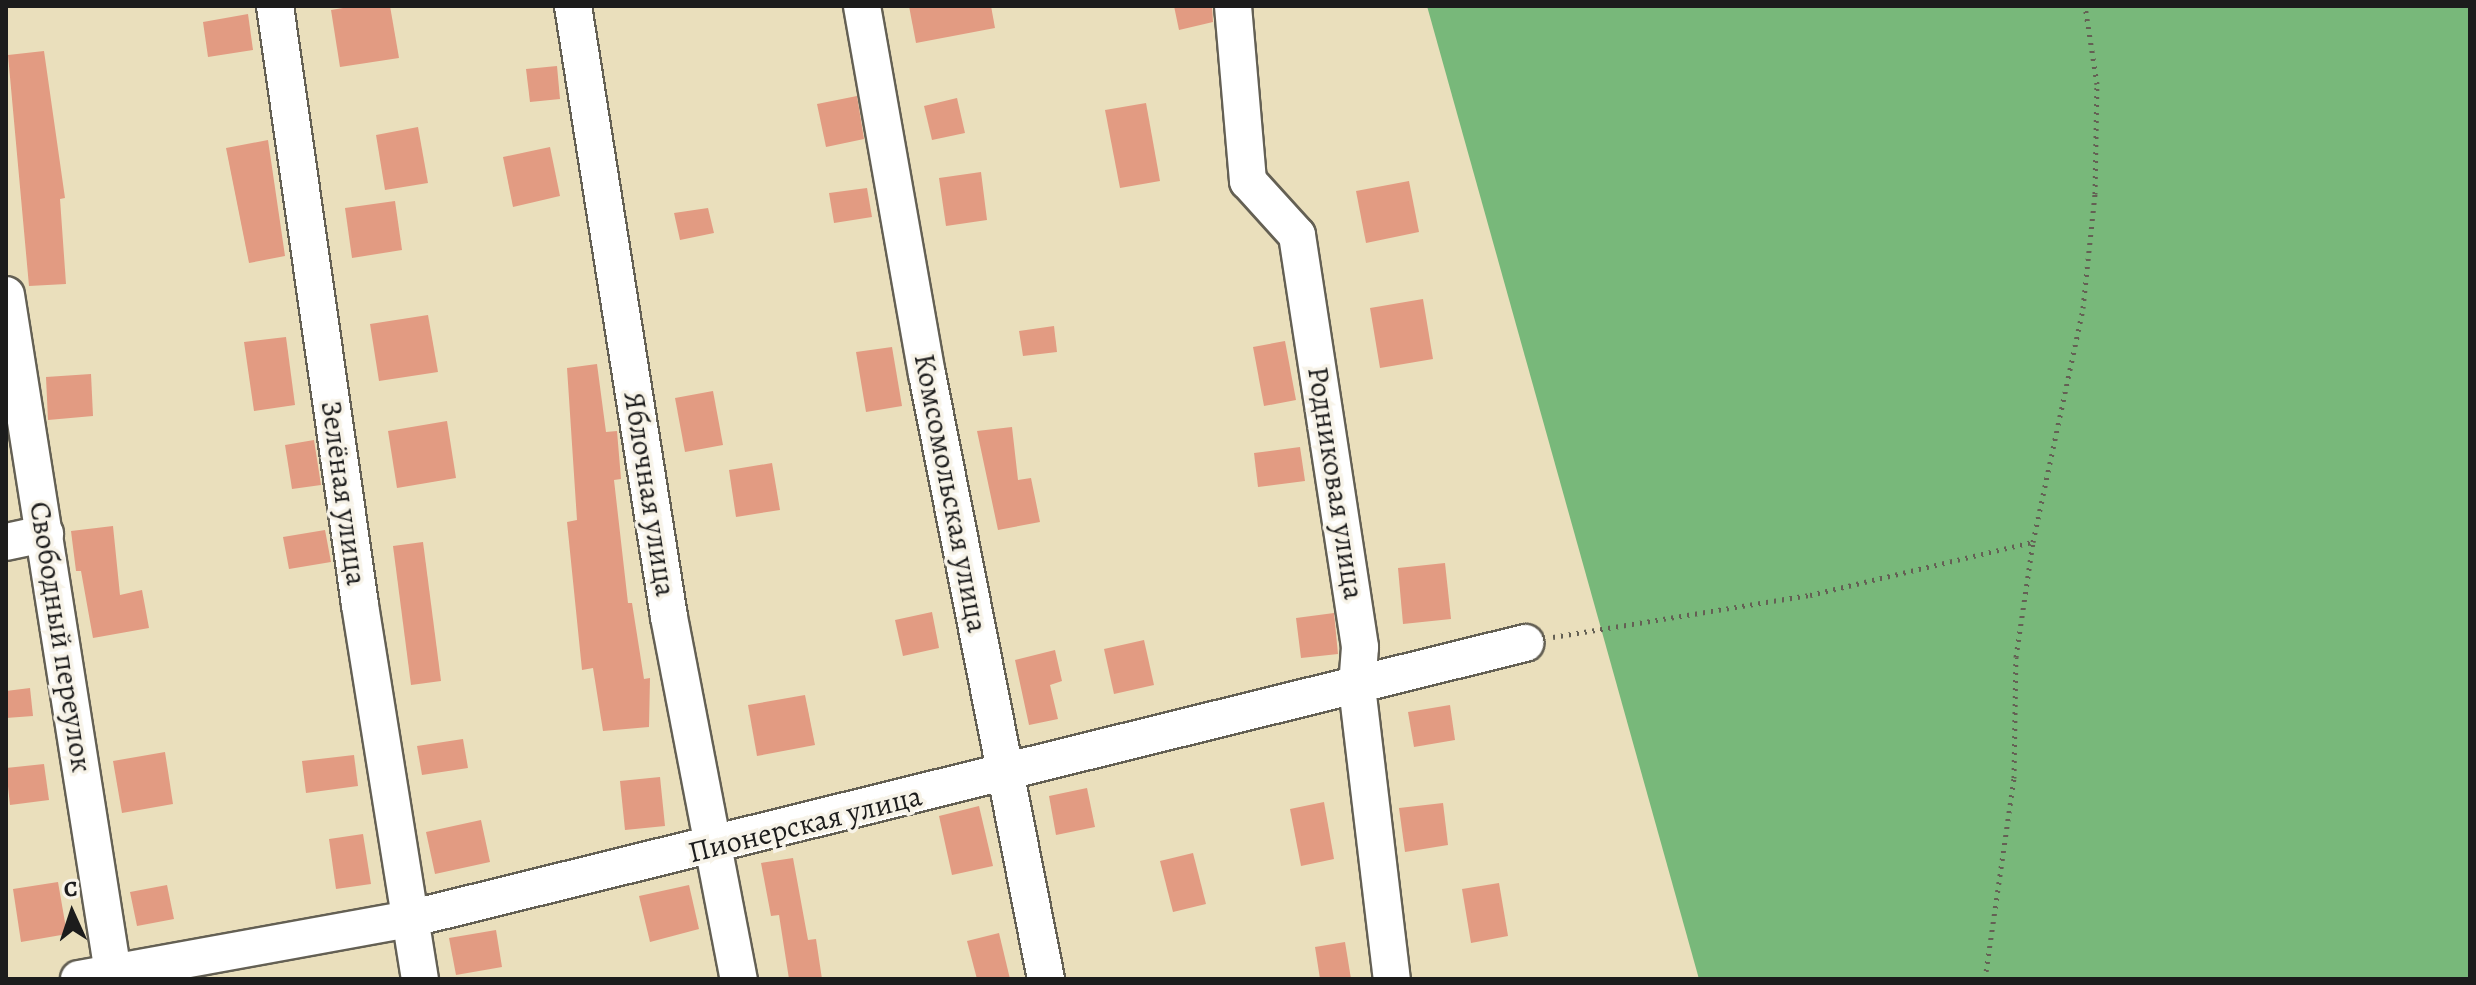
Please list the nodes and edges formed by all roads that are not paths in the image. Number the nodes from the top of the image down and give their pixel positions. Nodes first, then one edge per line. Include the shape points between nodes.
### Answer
1 (275, 6) edge
2 (573, 6) edge
3 (862, 6) edge
4 (1233, 6) edge
5 (6, 295) edge
6 (45, 534) junction
7 (6, 542) edge
8 (1525, 643) road end
9 (1357, 687) junction
10 (1007, 774) junction
11 (712, 848) junction
12 (409, 919) junction
13 (102, 977) edge
14 (420, 979) edge
15 (739, 979) edge
16 (1046, 979) edge
17 (1392, 979) edge

1 - 12 street, Зелёная улица
2 - 11 street, Яблочная улица via 669,617
3 - 10 street, Комсомольская улица via 927,374
4 - 9 street, Родниковая улица via 1248,181 1297,235 1360,647
5 - 6 street, Свободный переулок
6 - 7 street
6 - 13 street, Свободный переулок
8 - 9 street, Пионерская улица
9 - 10 street, Пионерская улица
9 - 17 street, Родниковая улица
10 - 11 street, Пионерская улица
10 - 16 street, Комсомольская улица
11 - 12 street, Пионерская улица
11 - 15 street, Яблочная улица
12 - 13 street, Пионерская улица
12 - 14 street, Зелёная улица

